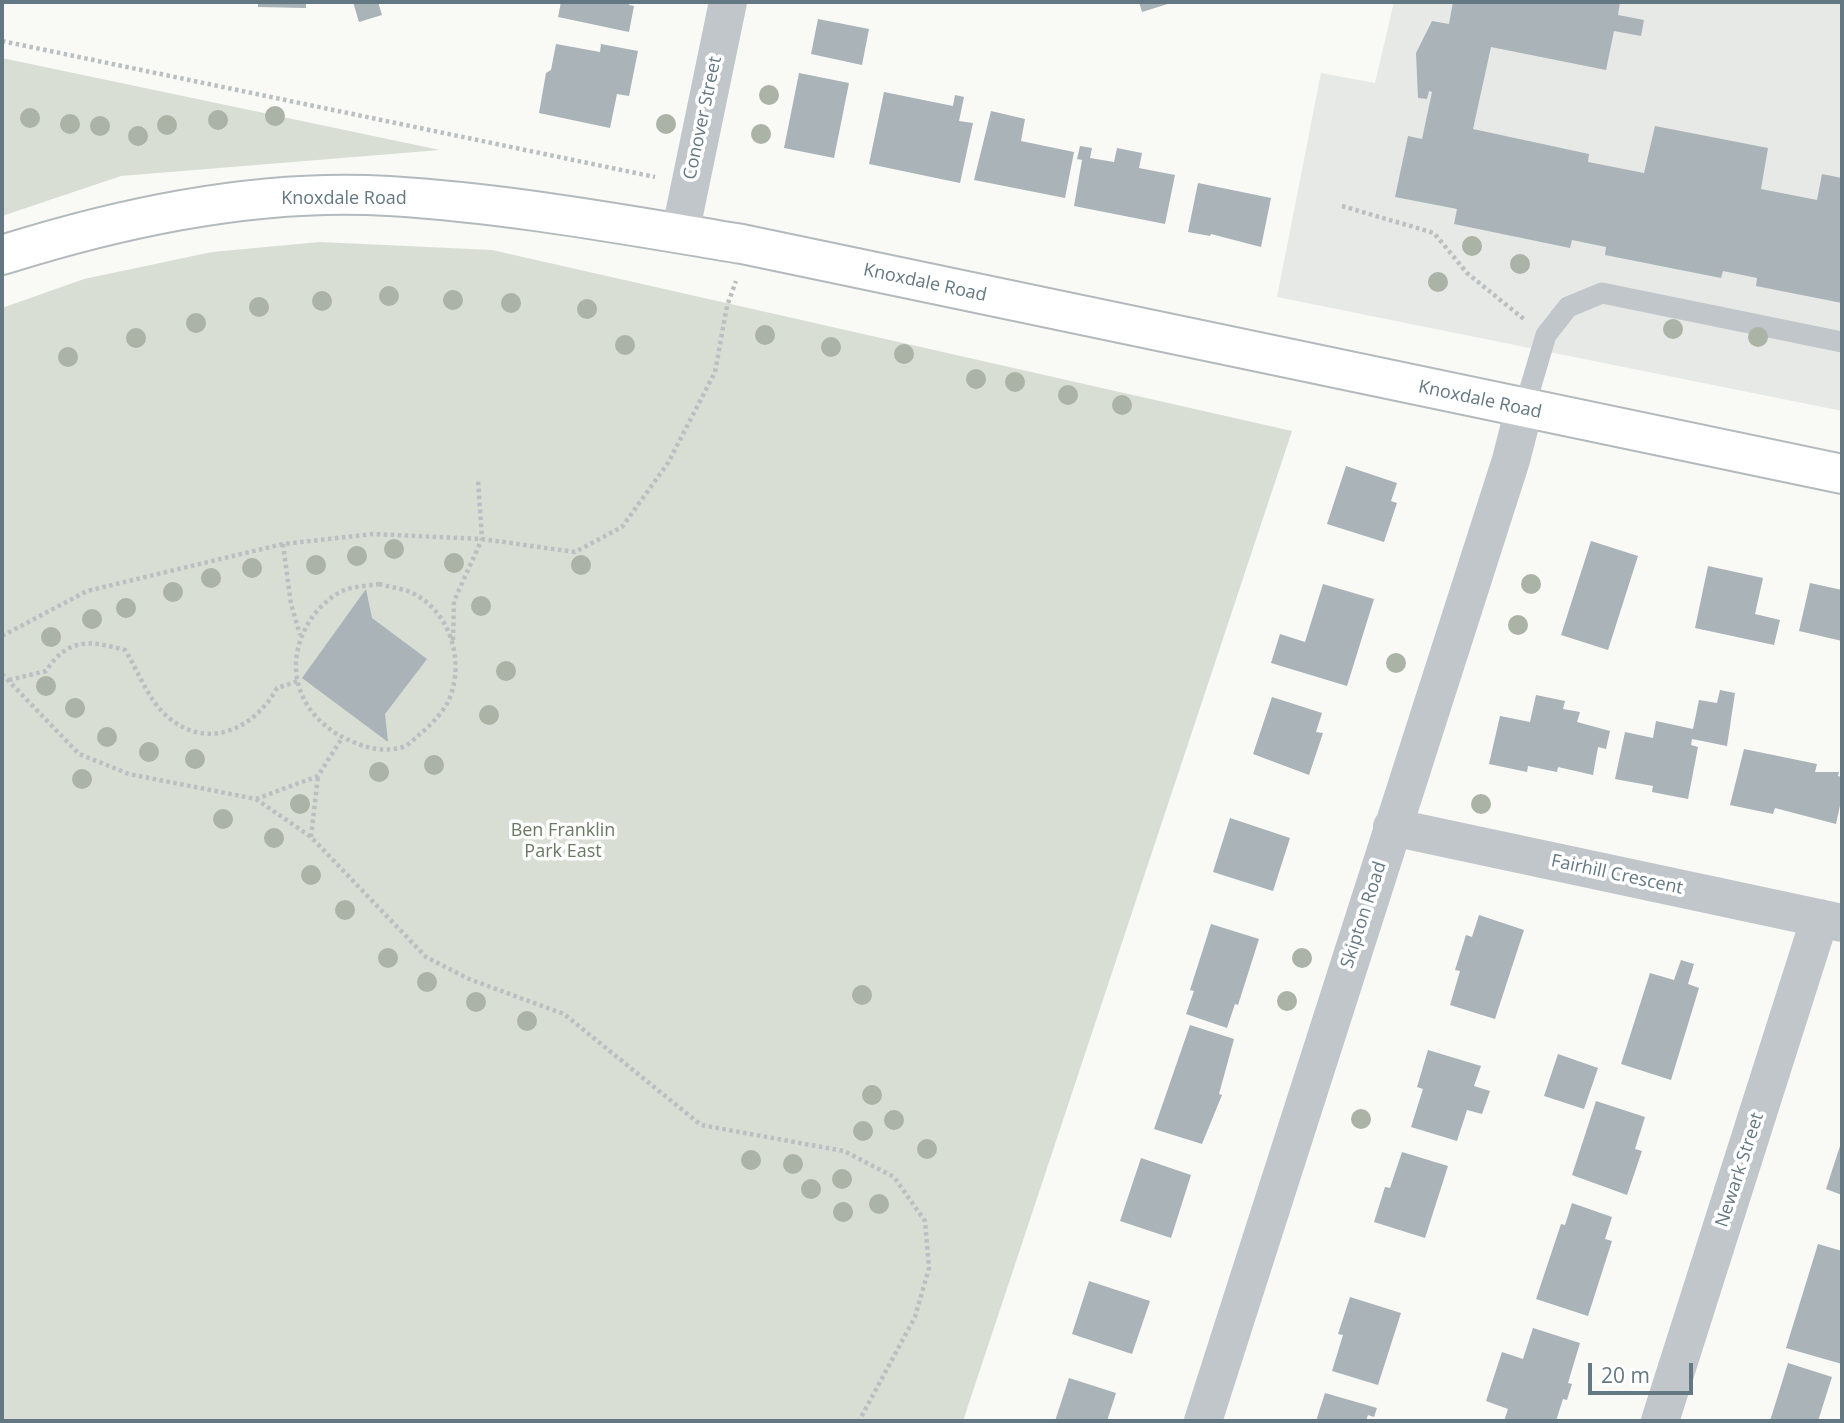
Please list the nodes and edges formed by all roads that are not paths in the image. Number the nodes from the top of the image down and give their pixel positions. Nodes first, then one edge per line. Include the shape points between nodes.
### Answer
1 (728, 2) edge
2 (680, 234) junction
3 (2, 255) edge
4 (1842, 342) edge
5 (1524, 409) junction
6 (1842, 474) edge
7 (1392, 827) junction
8 (1831, 920) edge
9 (1203, 1421) edge
10 (1660, 1421) edge

1 - 2 street, Conover Street
2 - 3 street, Knoxdale Road via 434,201 332,195 228,201 117,223
2 - 5 street, Knoxdale Road
4 - 5 lane via 1602,293 1568,307 1546,335
5 - 6 street, Knoxdale Road
5 - 7 street, Skipton Road
7 - 8 street, Fairhill Crescent
7 - 9 street, Skipton Road
8 - 10 street, Newark Street

